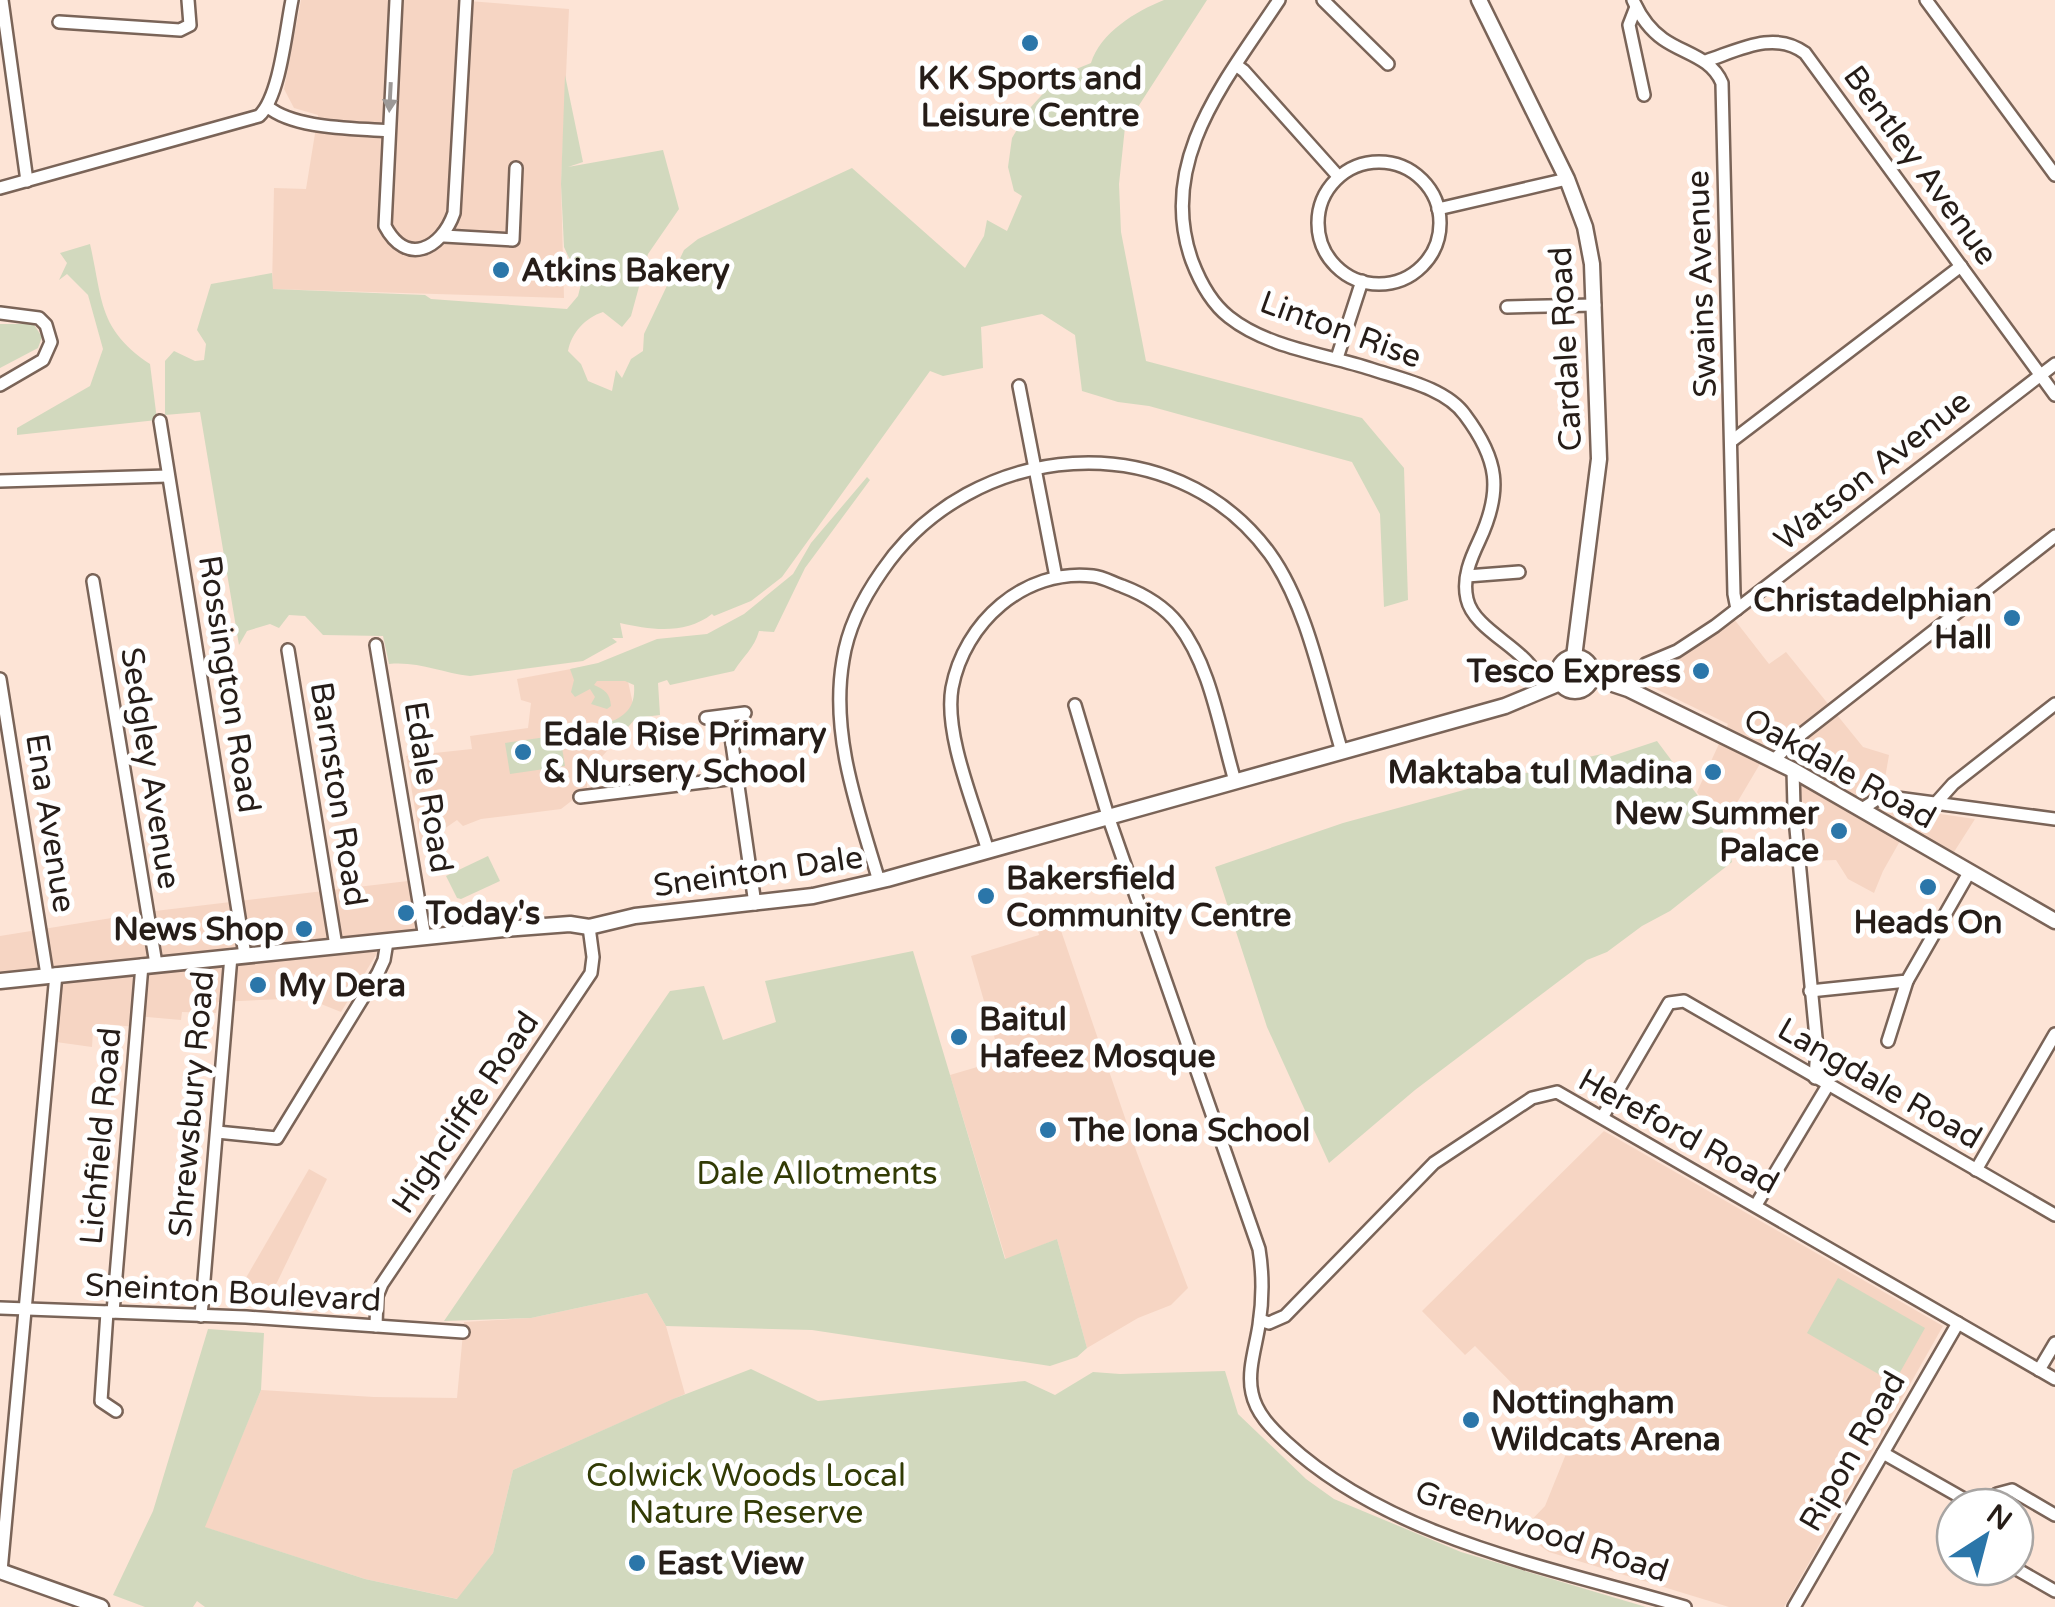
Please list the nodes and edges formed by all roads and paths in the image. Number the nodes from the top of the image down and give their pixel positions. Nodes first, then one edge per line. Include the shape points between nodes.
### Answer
1 (2, 0) edge
2 (188, 0) edge
3 (292, 0) edge
4 (396, 0) edge
5 (466, 0) edge
6 (1278, 0) edge
7 (1323, 0) edge
8 (1479, 0) edge
9 (1926, 0) edge
10 (1634, 3) edge
11 (60, 22) dead end
12 (1706, 61) junction
13 (1388, 64) dead end
14 (1236, 65) junction
15 (14, 87) junction
16 (0, 90) edge
17 (1644, 95) dead end
18 (268, 107) junction
19 (388, 131) junction
20 (516, 168) dead end
21 (2055, 174) edge
22 (1338, 176) junction
23 (1568, 179) junction
24 (27, 181) junction
25 (0, 188) edge
26 (1438, 209) junction
27 (444, 236) junction
28 (1962, 266) junction
29 (1362, 281) junction
30 (1595, 306) junction
31 (1507, 307) dead end
32 (0, 313) edge
33 (1337, 358) junction
34 (2055, 364) edge
35 (2041, 376) junction
36 (0, 385) edge
37 (1019, 386) dead end
38 (2055, 394) edge
39 (160, 421) dead end
40 (1733, 440) junction
41 (1033, 467) junction
42 (168, 476) junction
43 (0, 481) edge
44 (2055, 536) edge
45 (1518, 572) dead end
46 (1467, 576) junction
47 (1056, 577) junction
48 (92, 581) dead end
49 (1737, 609) junction
50 (376, 645) dead end
51 (288, 650) dead end
52 (1574, 657) junction
53 (1592, 677) junction
54 (0, 679) edge
55 (1553, 686) junction
56 (1628, 688) junction
57 (2055, 704) edge
58 (1075, 705) dead end
59 (746, 713) dead end
60 (728, 716) junction
61 (706, 718) dead end
62 (1342, 752) junction
63 (1774, 760) junction
64 (1794, 770) junction
65 (736, 778) junction
66 (1235, 781) junction
67 (580, 797) dead end
68 (1936, 803) junction
69 (1862, 809) junction
70 (1108, 816) junction
71 (2055, 819) edge
72 (988, 851) junction
73 (1970, 870) junction
74 (879, 881) junction
75 (756, 904) junction
76 (2055, 920) edge
77 (589, 926) junction
78 (426, 938) junction
79 (387, 942) junction
80 (336, 946) junction
81 (238, 955) junction
82 (149, 964) junction
83 (51, 975) junction
84 (0, 981) edge
85 (1907, 981) junction
86 (1810, 991) junction
87 (2055, 1034) edge
88 (1888, 1040) dead end
89 (1815, 1078) junction
90 (1828, 1085) junction
91 (1603, 1116) junction
92 (217, 1132) junction
93 (1976, 1170) junction
94 (1756, 1205) junction
95 (2055, 1215) edge
96 (0, 1308) edge
97 (26, 1309) junction
98 (110, 1312) junction
99 (201, 1316) junction
100 (1260, 1320) junction
101 (1958, 1323) junction
102 (376, 1326) junction
103 (463, 1332) dead end
104 (2055, 1343) edge
105 (2039, 1370) junction
106 (2055, 1378) edge
107 (116, 1412) dead end
108 (1883, 1453) junction
109 (1943, 1487) edge
110 (0, 1571) edge
111 (101, 1607) edge
112 (1685, 1607) edge
113 (1794, 1607) edge

1 - 15 street
2 - 11 street via 190,25 180,30
3 - 18 street
4 -> 19 street
5 - 27 street via 454,213
6 - 14 street, Linton Rise
7 - 13 street
8 - 23 street, Cardale Road
9 - 21 street
10 - 12 street via 1662,38
10 - 17 street via 1629,25
12 - 28 street, Bentley Avenue via 1768,41 1805,53
12 - 40 street, Swains Avenue via 1722,83
14 - 22 street
14 - 33 street, Linton Rise via 1189,151 1184,237 1200,282 1230,318 1278,342
15 - 16 street
15 - 24 street
18 - 19 street via 322,124
18 - 24 street via 259,116
19 - 27 street via 384,226 408,247 434,246
20 - 27 street via 512,240
22 - 26 street via 1366,162 1398,164 1424,182
22 - 29 street via 1320,203 1319,236 1334,264
23 - 26 street
23 - 30 street, Cardale Road via 1585,227
24 - 25 street
26 - 29 street via 1437,240 1421,267 1393,282
28 - 35 street, Bentley Avenue
28 - 40 street
29 - 33 street
30 - 31 street
30 - 52 street, Cardale Road via 1599,460
32 - 36 street via 39,318 51,342 42,360
33 - 46 street, Linton Rise via 1437,392 1479,434 1493,460 1494,507
34 - 35 street, Watson Avenue
35 - 38 street, Bentley Avenue
35 - 49 street, Watson Avenue
37 - 41 street
39 - 42 street, Rossington Road
40 - 49 street, Swains Avenue
41 - 47 street
41 - 62 street via 1081,462 1136,468 1183,484 1249,531 1270,555 1298,609
41 - 74 street via 980,484 935,511 898,548 860,602 843,659 840,713 846,768
42 - 43 street
42 - 81 street, Rossington Road
44 - 63 street
45 - 46 street
46 - 55 street via 1467,601 1476,614
47 - 66 street via 1096,576 1146,596 1177,623 1200,661
47 - 72 street via 1002,602 958,663 951,693 955,738
48 - 82 street, Sedgley Avenue
49 - 56 street, Watson Avenue via 1646,664
50 - 78 street, Edale Road
51 - 80 street, Barnston Road
52 - 53 street via 1586,661
52 - 55 street via 1559,669
53 - 55 street, Sneinton Dale via 1578,691
53 - 56 street, Oakdale Road
54 - 83 street, Ena Avenue
55 - 62 street, Sneinton Dale via 1506,706
56 - 63 street, Oakdale Road
57 - 68 street
58 - 70 street, Greenwood Road
59 - 60 street
60 - 61 street
60 - 65 street
62 - 66 street, Sneinton Dale
63 - 64 street, Oakdale Road
64 - 69 street, Oakdale Road
64 - 86 street
65 - 67 street via 595,790
65 - 75 street
66 - 70 street, Sneinton Dale
68 - 69 street via 1882,796
68 - 71 street
69 - 73 street, Oakdale Road
70 - 72 street, Sneinton Dale
70 - 100 street, Greenwood Road via 1259,1248
72 - 74 street, Sneinton Dale
73 - 76 street, Oakdale Road
73 - 85 street
74 - 75 street, Sneinton Dale
75 - 77 street, Sneinton Dale
77 - 78 street, Sneinton Dale
77 - 102 street, Highcliffe Road via 590,973 382,1284
78 - 79 street, Sneinton Dale
79 - 80 street, Sneinton Dale
79 - 92 street via 378,973 277,1138
80 - 81 street, Sneinton Dale
81 - 82 street, Sneinton Dale
81 - 92 street, Shrewsbury Road
82 - 83 street, Sneinton Dale
82 - 98 street, Lichfield Road
83 - 84 street, Sneinton Dale
83 - 97 street, Ena Avenue
85 - 86 street
85 - 88 street
86 - 89 street
87 - 93 street
89 - 90 street, Langdale Road
89 - 91 street, Langdale Road via 1676,1000 1668,1003
90 - 93 street, Langdale Road
90 - 94 street
91 - 94 street, Hereford Road
91 - 100 street, Hereford Road via 1556,1092 1532,1098 1434,1163 1286,1316
92 - 99 street, Shrewsbury Road
93 - 95 street, Langdale Road
94 - 101 street, Hereford Road
96 - 97 street, Sneinton Boulevard
97 - 98 street, Sneinton Boulevard
97 - 110 street, Ena Avenue
98 - 99 street, Sneinton Boulevard
98 - 107 street, Lichfield Road via 100,1386 102,1401
99 - 102 street, Sneinton Boulevard
100 - 112 street, Greenwood Road via 1250,1381 1255,1403 1278,1435 1322,1472 1460,1540
101 - 105 street, Hereford Road
101 - 108 street, Ripon Road
102 - 103 street, Sneinton Boulevard
104 - 105 street
105 - 106 street, Hereford Road
108 - 109 street
108 - 113 street, Ripon Road
110 - 111 street

